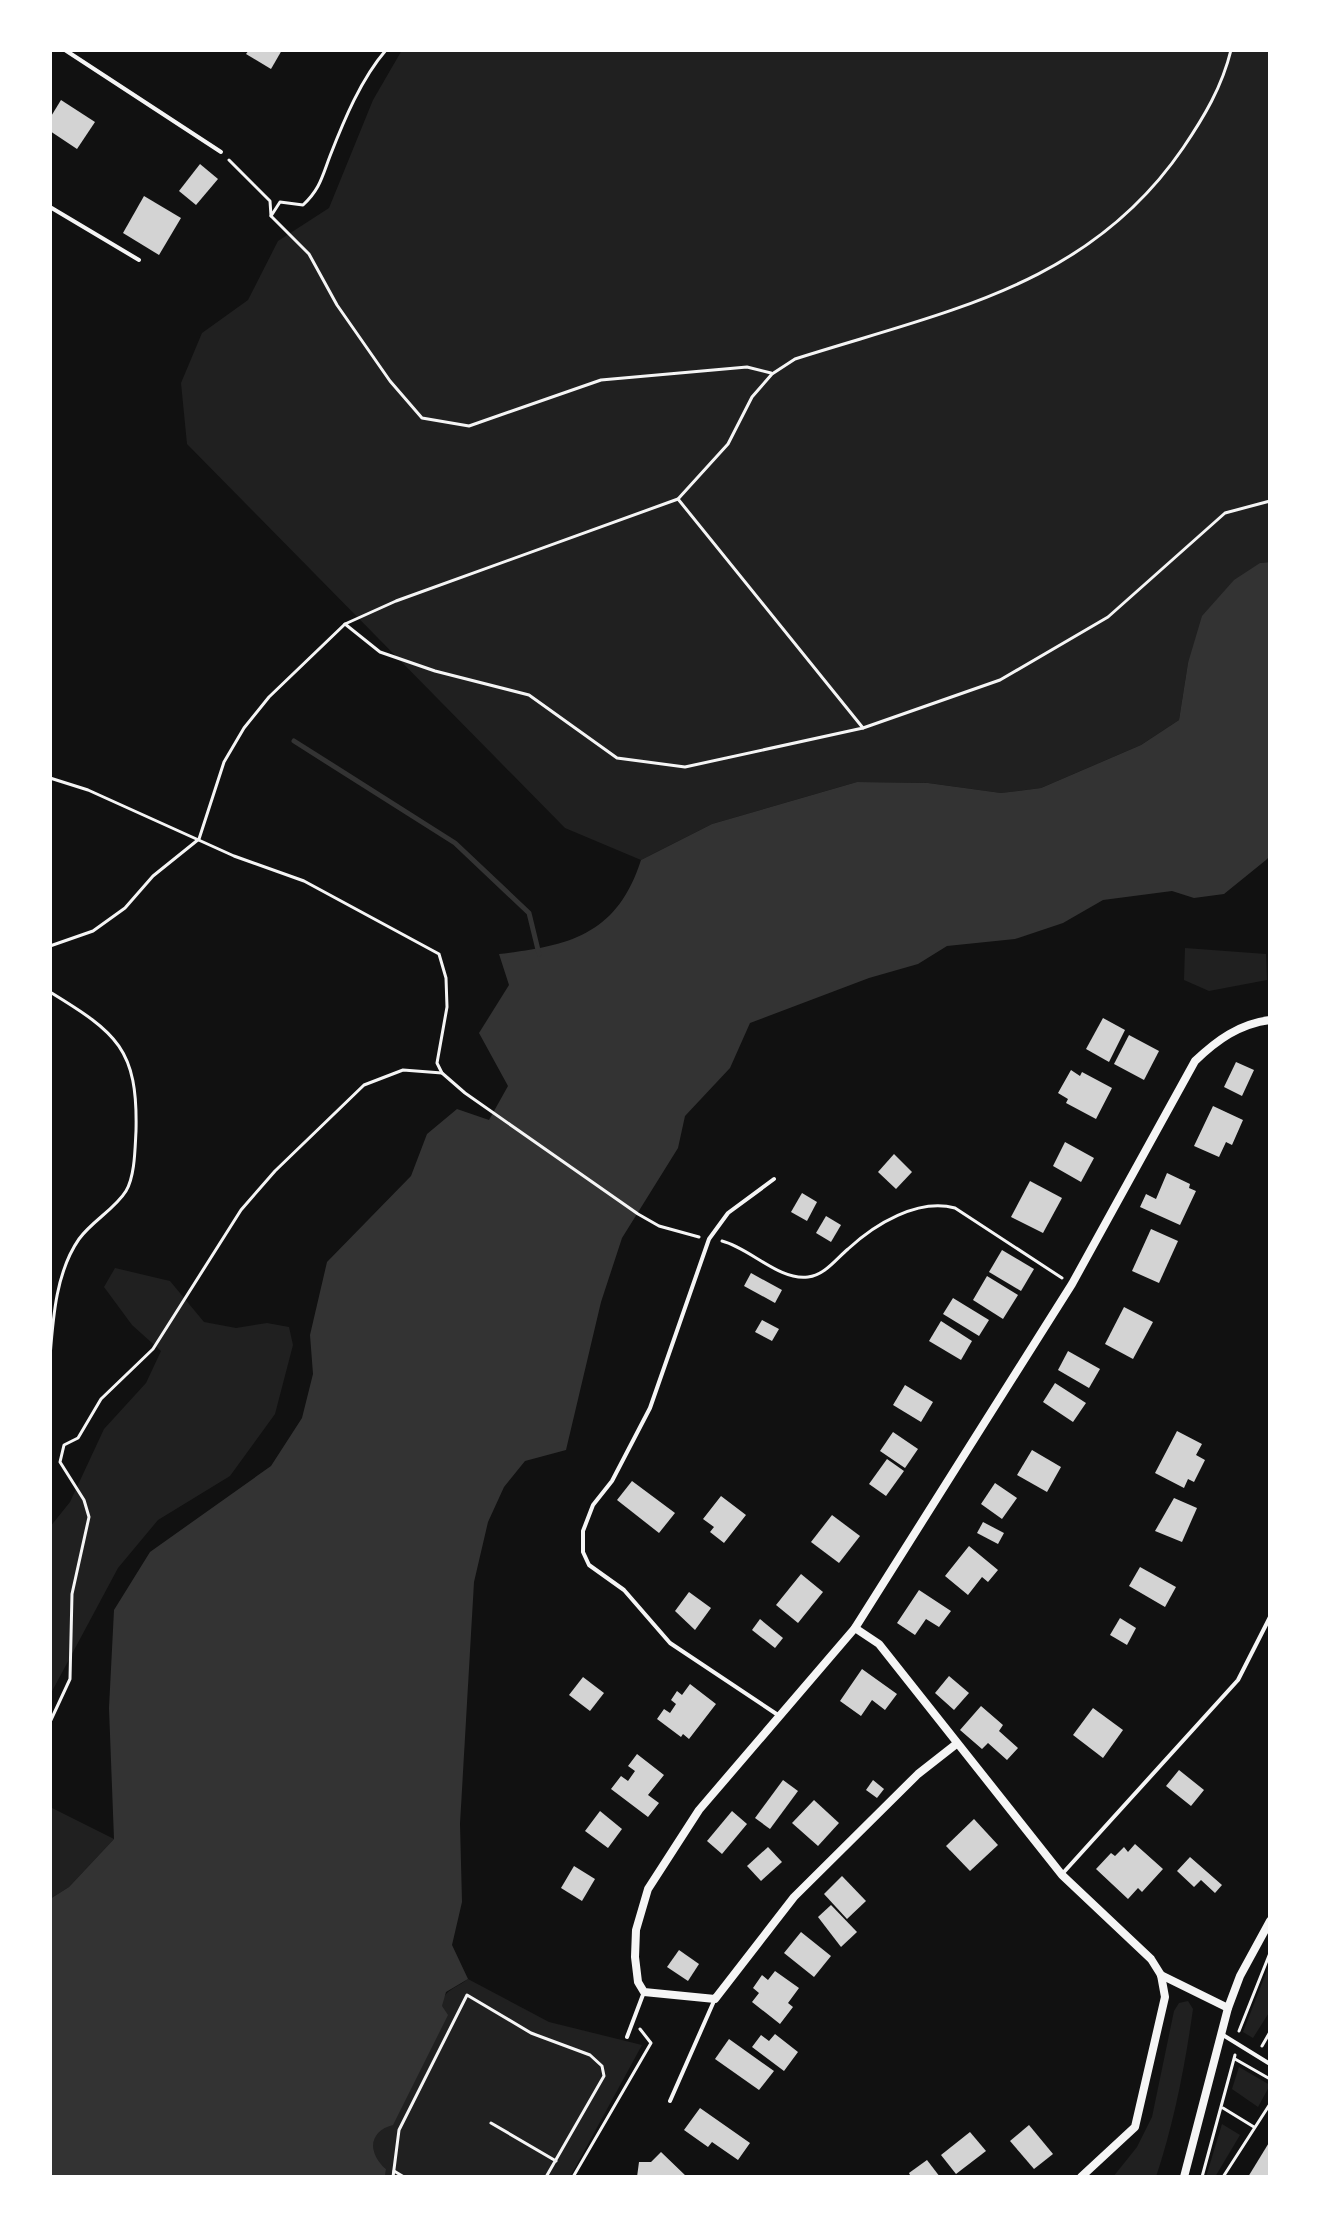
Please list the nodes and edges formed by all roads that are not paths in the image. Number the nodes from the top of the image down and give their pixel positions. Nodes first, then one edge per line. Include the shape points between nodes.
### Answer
1 (65, 50) edge
2 (221, 152) road end
3 (50, 207) edge
4 (139, 260) dead end
5 (1270, 1020) edge
6 (774, 1179) dead end
7 (1270, 1617) edge
8 (855, 1628) junction
9 (780, 1716) junction
10 (955, 1745) junction
11 (1062, 1875) junction
12 (1270, 1921) edge
13 (1161, 1975) junction
14 (644, 1992) junction
15 (715, 1999) junction
16 (1228, 2008) junction
17 (1221, 2033) junction
18 (627, 2037) dead end
19 (1270, 2064) edge
20 (670, 2101) dead end
21 (1081, 2177) edge
22 (1184, 2177) edge

1 - 2 lane
3 - 4 lane
5 - 8 street via 1227,1034 1195,1061 1072,1284
6 - 9 lane via 728,1213 709,1239 650,1408 612,1481 593,1505 583,1531 583,1552 589,1565 624,1590 670,1643
7 - 11 lane via 1238,1680
8 - 9 street
8 - 10 street via 879,1644
9 - 14 street via 699,1810 648,1889 635,1944 638,1982
10 - 11 street
10 - 15 street via 918,1774 794,1897
11 - 13 street via 1151,1959
12 - 16 street
13 - 16 street
13 - 21 street via 1165,1997 1135,2127
14 - 15 street
14 - 18 lane
15 - 20 lane
16 - 17 street
17 - 19 lane
17 - 22 street

